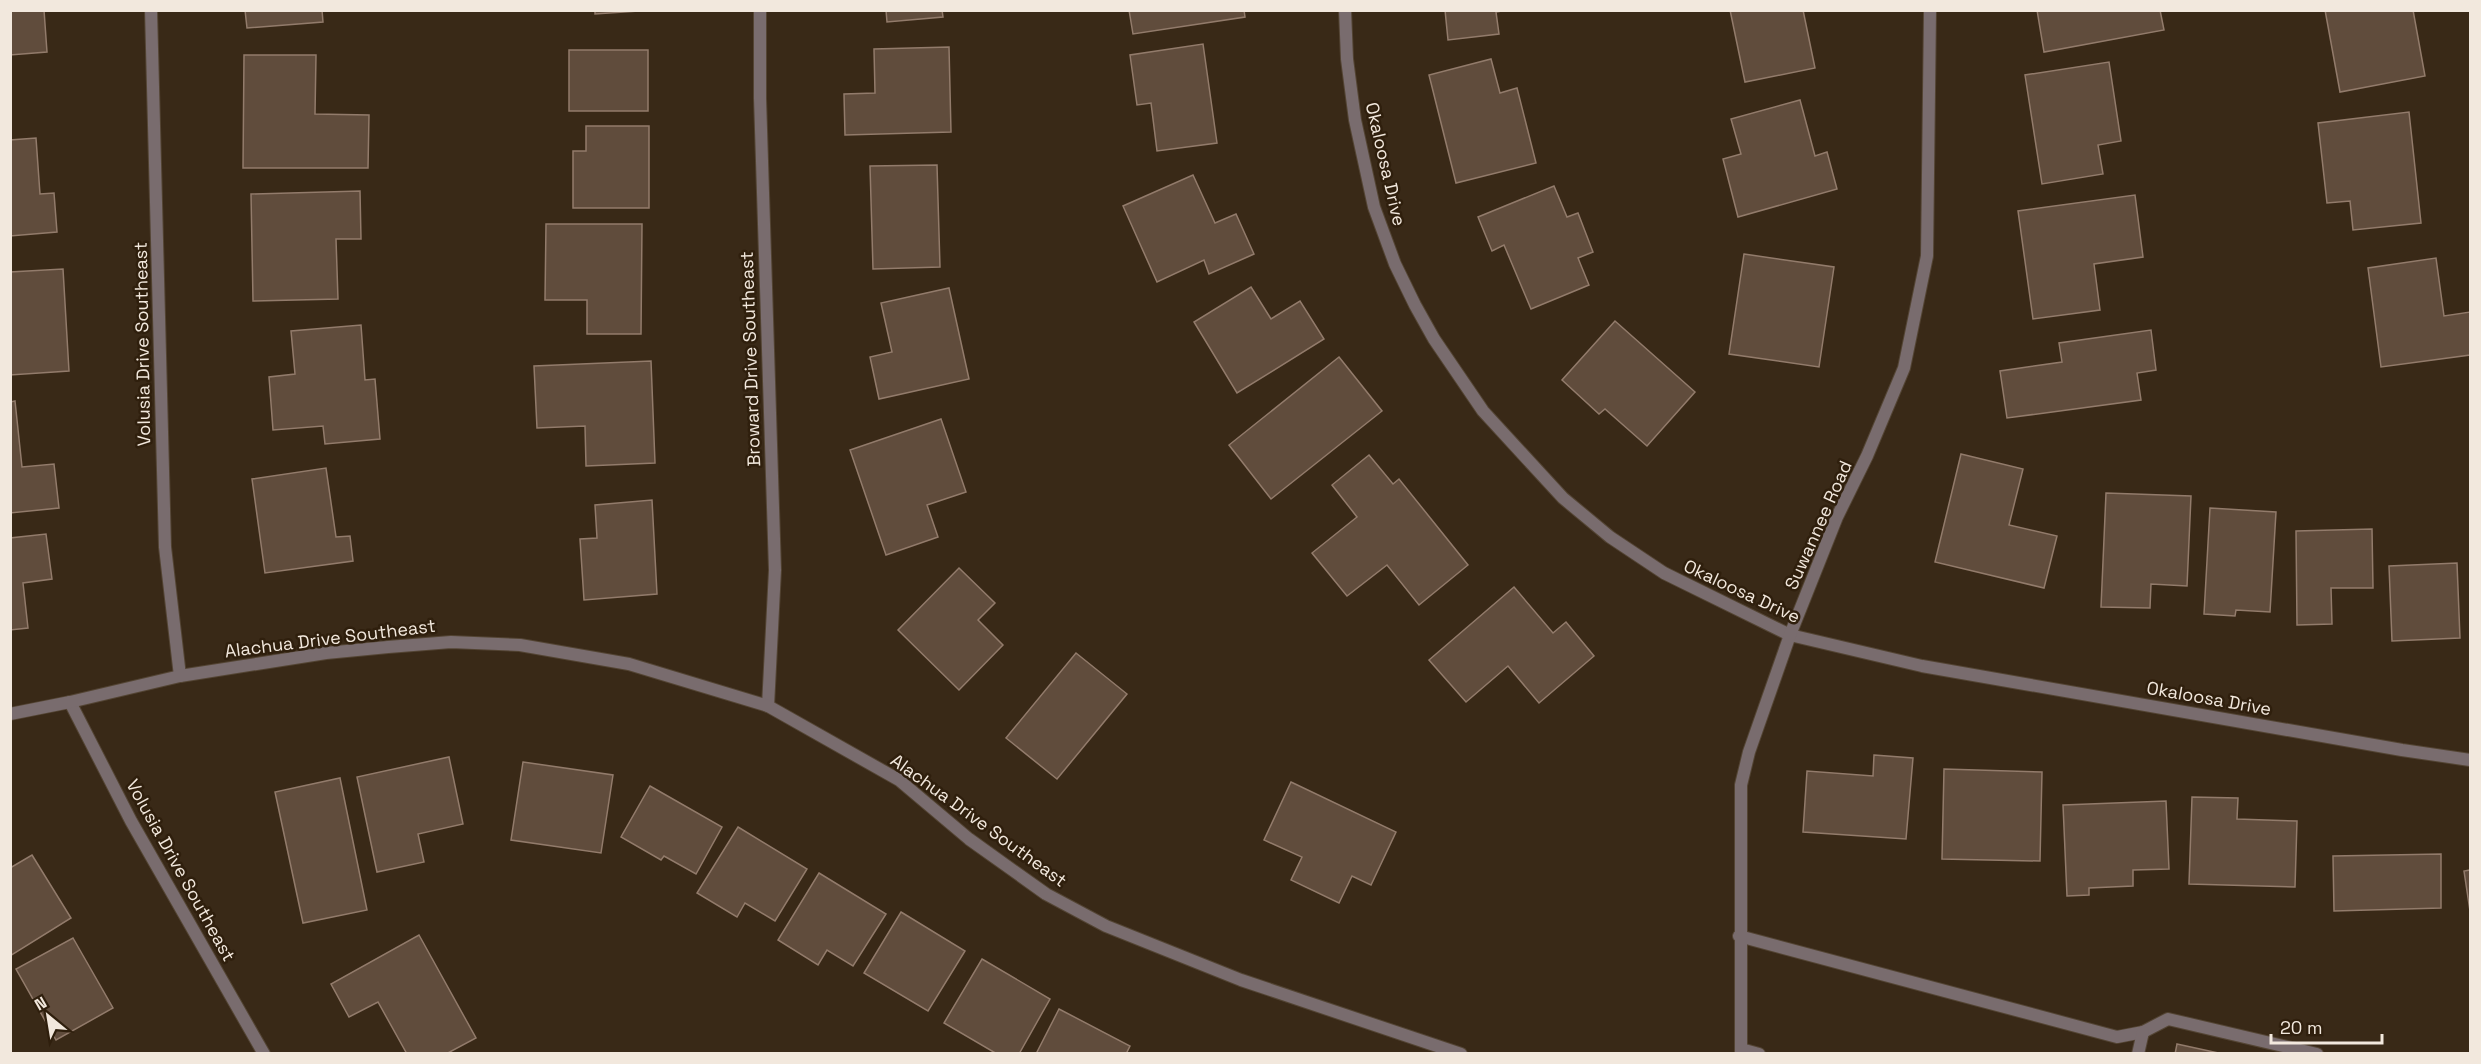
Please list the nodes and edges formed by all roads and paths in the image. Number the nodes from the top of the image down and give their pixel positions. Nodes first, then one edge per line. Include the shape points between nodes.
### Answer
1 (152, 10) edge
2 (760, 10) edge
3 (1345, 10) edge
4 (1930, 10) edge
5 (1790, 635) junction
6 (180, 676) junction
7 (70, 702) junction
8 (768, 706) junction
9 (10, 714) edge
10 (2470, 760) edge
11 (1739, 936) junction
12 (2143, 1032) junction
13 (1741, 1051) edge
14 (264, 1053) edge
15 (1461, 1053) edge
16 (1759, 1053) edge
17 (2138, 1053) edge
18 (2317, 1053) edge

1 - 6 street, Volusia Drive Southeast via 165,547
2 - 8 street, Broward Drive Southeast via 775,570
3 - 5 street, Okaloosa Drive via 1355,120 1374,207 1415,304 1483,411 1563,498 1610,537 1664,573
4 - 5 street, Suwannee Road via 1927,255 1904,368 1868,456 1837,517
5 - 10 street, Okaloosa Drive via 1922,666
5 - 11 street, Suwannee Road via 1740,785
6 - 7 street, Alachua Drive Southeast
6 - 8 street, Alachua Drive Southeast via 326,653 452,642 486,643 629,664
7 - 9 street, Alachua Drive Southeast
7 - 14 street, Volusia Drive Southeast via 131,821
8 - 15 street, Alachua Drive Southeast via 899,780 969,839 1046,894 1106,926 1240,980
11 - 12 street via 2117,1037
11 - 13 street, Suwannee Road
12 - 17 street
12 - 18 street via 2168,1019
13 - 16 street

